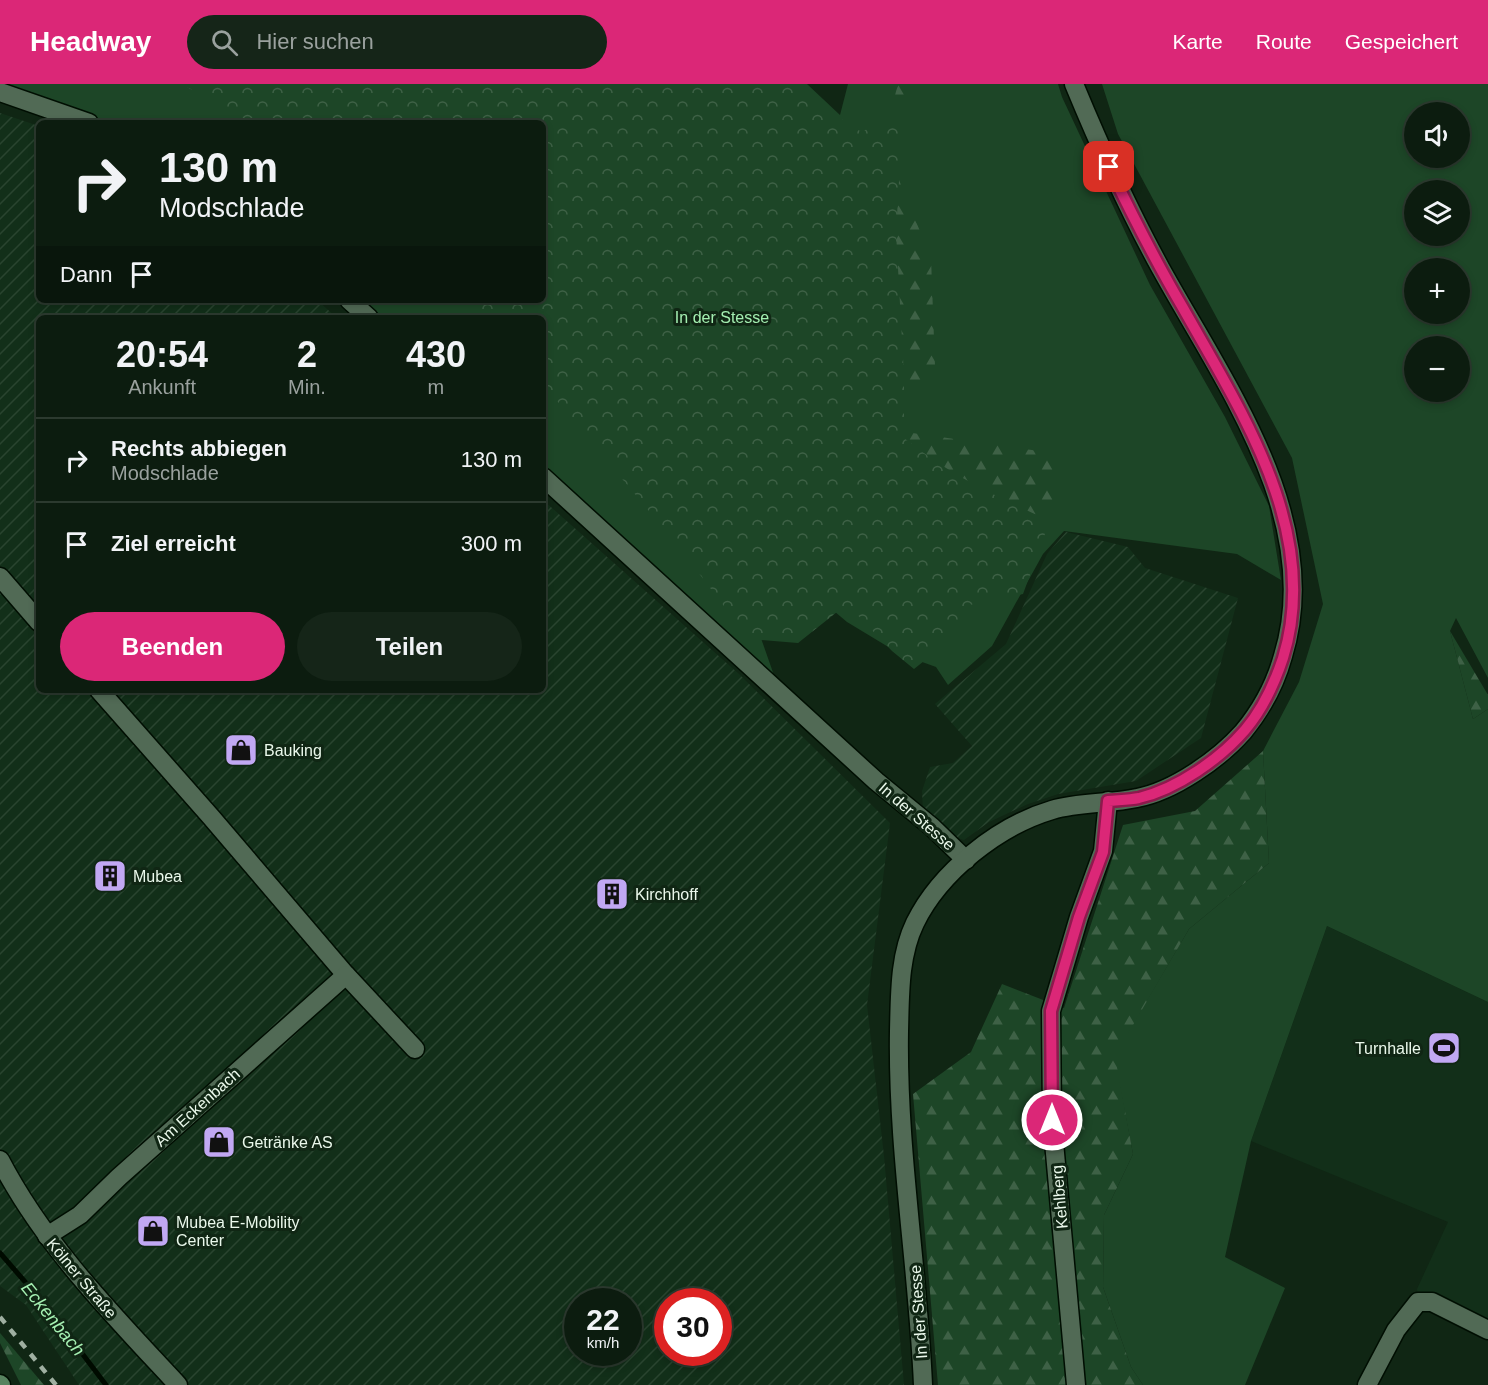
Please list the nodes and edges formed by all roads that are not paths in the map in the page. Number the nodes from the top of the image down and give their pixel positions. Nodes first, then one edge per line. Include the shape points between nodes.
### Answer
1 (1074, 84) edge
2 (0, 92) edge
3 (80, 120) edge
4 (352, 303) edge
5 (366, 315) edge
6 (546, 480) edge
7 (0, 577) edge
8 (36, 619) edge
9 (102, 693) edge
10 (1108, 801) junction
11 (966, 860) junction
12 (346, 975) junction
13 (415, 1049) dead end
14 (0, 1160) edge
15 (47, 1236) junction
16 (1488, 1330) edge
17 (178, 1385) edge
18 (923, 1385) edge
19 (1076, 1385) edge
20 (1367, 1385) edge

1 - 10 street via 1128,208 1265,462 1283,514 1294,580 1289,637 1280,667 1264,705 1237,739 1212,761 1160,791
2 - 3 street
4 - 5 street
6 - 11 street, In der Stesse
7 - 8 street
9 - 12 street
10 - 11 street via 1054,809 1023,820 997,834
10 - 19 street, Kehlberg via 1103,852 1051,1011 1052,1120
11 - 18 street, In der Stesse via 928,902 914,925 902,967 900,991 898,1079
12 - 13 street
12 - 15 street, Am Eckenbach via 80,1215
14 - 15 street, Kölner Straße
15 - 17 street, Kölner Straße via 112,1315
16 - 20 street via 1432,1302 1418,1302 1396,1330

